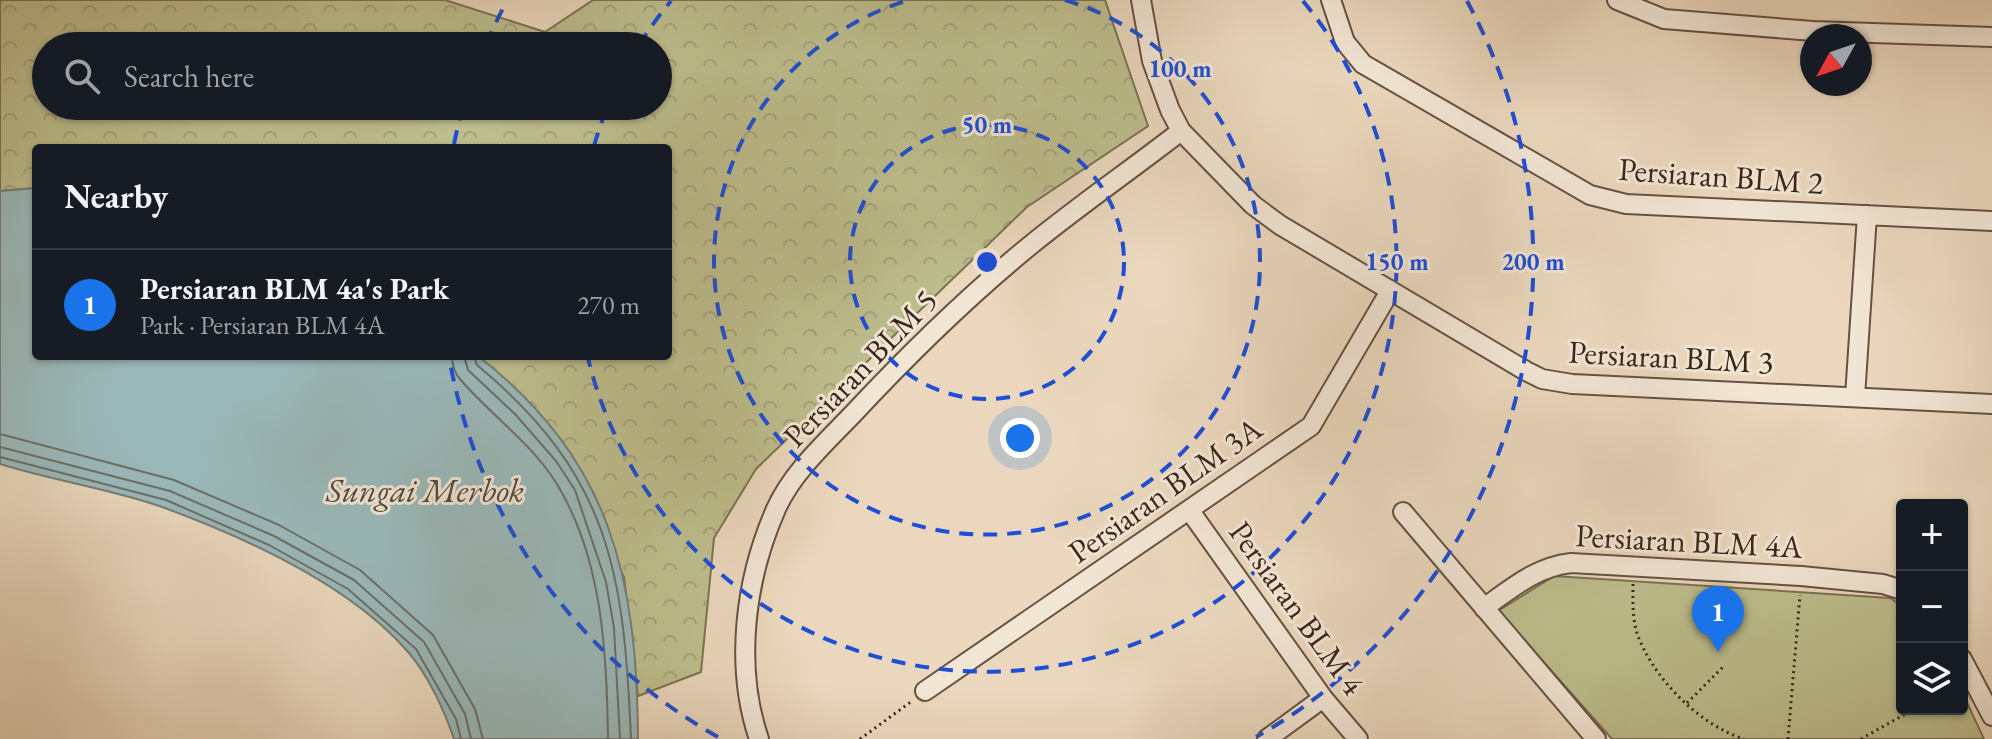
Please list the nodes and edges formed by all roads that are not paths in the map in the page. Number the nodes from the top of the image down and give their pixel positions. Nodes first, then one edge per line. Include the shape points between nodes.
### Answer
1 (1141, 0) edge
2 (1331, 0) edge
3 (1617, 0) edge
4 (1992, 37) edge
5 (1181, 131) junction
6 (1867, 215) junction
7 (1992, 221) edge
8 (1390, 291) junction
9 (1855, 397) junction
10 (1992, 404) edge
11 (1190, 511) junction
12 (1403, 512) dead end
13 (1896, 588) edge
14 (1484, 608) junction
15 (1968, 670) edge
16 (925, 691) road end
17 (1323, 698) junction
18 (1992, 716) edge
19 (759, 739) edge
20 (1267, 739) edge
21 (1358, 739) edge
22 (1596, 739) edge

1 - 5 street, Persiaran BLM 3 via 1152,61
2 - 6 street, Persiaran BLM 2 via 1345,42 1363,64 1590,195 1626,204
3 - 4 street via 1664,19
5 - 8 street, Persiaran BLM 3 via 1267,217
5 - 19 street, Persiaran BLM 5 via 1031,245 963,305 874,390 791,483 767,534 746,628 745,675
6 - 7 street, Persiaran BLM 2
6 - 9 street
8 - 9 street, Persiaran BLM 3 via 1526,371 1558,383
8 - 11 street, Persiaran BLM 3A via 1311,426
9 - 10 street, Persiaran BLM 3
11 - 16 street, Persiaran BLM 3A
11 - 17 street, Persiaran BLM 4
12 - 14 street
13 - 14 street, Persiaran BLM 4A via 1801,576 1554,565
14 - 22 street
15 - 18 street
17 - 20 street
17 - 21 street, Persiaran BLM 4

